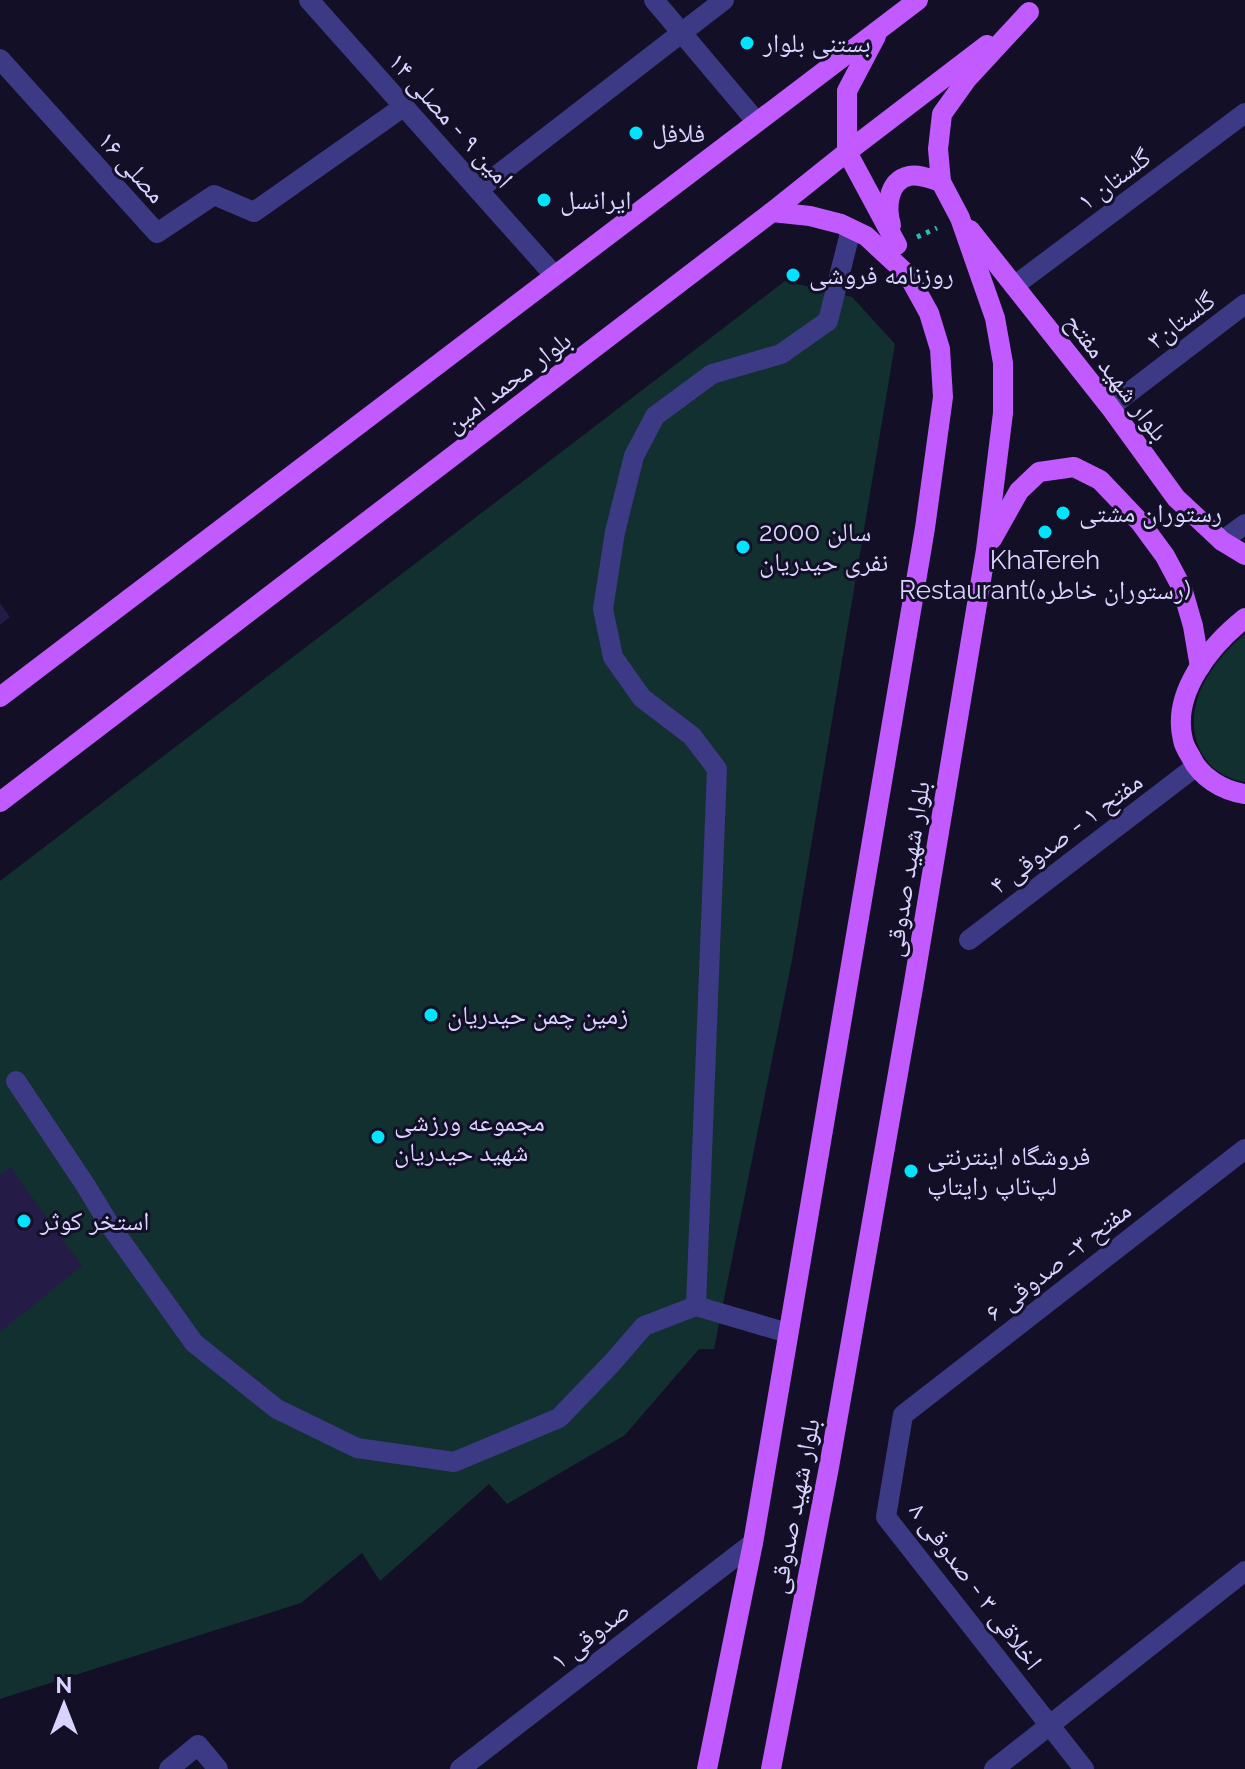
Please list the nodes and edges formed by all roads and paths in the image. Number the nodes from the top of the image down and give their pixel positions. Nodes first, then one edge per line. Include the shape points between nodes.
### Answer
1 (309, 0) edge
2 (654, 0) edge
3 (724, 0) edge
4 (918, 0) edge
5 (1037, 6) edge
6 (880, 29) junction
7 (682, 32) junction
8 (0, 59) edge
9 (403, 107) junction
10 (1245, 113) edge
11 (756, 121) junction
12 (847, 152) junction
13 (941, 182) junction
14 (478, 190) junction
15 (772, 212) junction
16 (960, 218) junction
17 (851, 229) junction
18 (897, 245) junction
19 (554, 275) junction
20 (908, 275) junction
21 (1014, 286) junction
22 (1245, 304) edge
23 (1110, 407) junction
24 (1245, 524) edge
25 (1222, 541) junction
26 (986, 550) junction
27 (1245, 555) edge
28 (1245, 618) edge
29 (1200, 667) junction
30 (0, 697) edge
31 (1195, 767) junction
32 (1245, 794) edge
33 (0, 802) edge
34 (969, 940) dead end
35 (16, 1081) dead end
36 (1245, 1149) edge
37 (696, 1306) junction
38 (788, 1333) junction
39 (903, 1415) joint
40 (753, 1543) junction
41 (1245, 1571) edge
42 (1049, 1725) junction
43 (169, 1769) edge
44 (218, 1769) edge
45 (460, 1769) edge
46 (707, 1769) edge
47 (771, 1769) edge
48 (994, 1769) edge
49 (1084, 1769) edge

1 - 9 street, امین ۹ - مصلی ۱۴
2 - 7 street
3 - 7 street
4 - 6 main road
5 - 12 main road, بلوار محمد امین
5 - 13 main road, بلوار شهید صدوقی via 967,79 942,114
6 - 11 main road
6 - 12 main road via 847,91
7 - 11 street
7 - 14 street
8 - 9 street, مصلی ۱۶ via 157,233 214,195 254,212
9 - 14 street, امین ۹ - مصلی ۱۴
10 - 21 street, گلستان ۱
11 - 19 main road
12 - 15 main road, بلوار محمد امین
12 - 18 main road
13 - 16 main road, بلوار شهید صدوقی
13 - 18 main road via 909,176 898,181 889,196 888,215
14 - 19 street, امین ۹ - مصلی ۱۴
15 - 17 main road, بلوار شهید صدوقی via 810,216
15 - 33 main road, بلوار محمد امین
16 - 18 path
16 - 21 main road, بلوار شهید مفتح
16 - 26 main road, بلوار شهید صدوقی via 995,318 1003,363 1003,413
17 - 20 main road, بلوار شهید صدوقی
17 - 37 street via 828,321 781,354 712,374 655,416 634,456 603,609 613,657 642,698 692,736 717,769
18 - 20 main road
19 - 30 main road
20 - 38 main road, بلوار شهید صدوقی via 929,313 940,349 943,397
21 - 23 main road, بلوار شهید مفتح
22 - 23 street, گلستان۳
23 - 25 main road, بلوار شهید مفتح via 1176,498
24 - 25 street
25 - 27 main road, بلوار شهید مفتح
26 - 29 main road via 1019,491 1039,472 1074,467 1100,480 1165,556 1182,588
26 - 47 main road, بلوار شهید صدوقی via 829,1467
28 - 29 main road
29 - 31 main road via 1186,695 1182,723
31 - 32 main road via 1220,786
31 - 34 street, مفتح ۱ - صدوقی ۴
35 - 37 street via 194,1343 277,1409 357,1448 454,1462 559,1418 644,1326
36 - 39 street, مفتح ۳- صدوقی ۶
37 - 38 street
38 - 40 main road, بلوار شهید صدوقی
39 - 42 street, اخلاقی ۳ - صدوقی ۸ via 886,1517
40 - 45 street, صدوقی ۱
40 - 46 main road, بلوار شهید صدوقی
41 - 42 street
42 - 48 street
42 - 49 street, اخلاقی ۳ - صدوقی ۸
43 - 44 street via 198,1745

